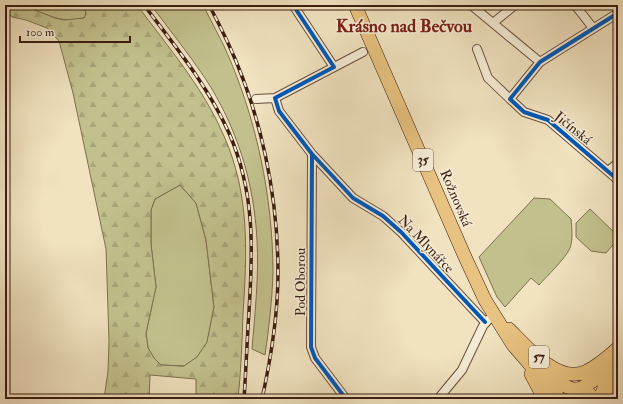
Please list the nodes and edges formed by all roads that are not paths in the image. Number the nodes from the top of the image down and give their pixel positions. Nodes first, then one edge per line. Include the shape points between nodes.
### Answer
1 (293, 5) edge
2 (355, 5) edge
3 (471, 5) edge
4 (515, 5) edge
5 (575, 5) edge
6 (618, 13) edge
7 (493, 23) junction
8 (593, 28) junction
9 (477, 49) dead end
10 (363, 52) dead end
11 (540, 62) junction
12 (334, 67) junction
13 (275, 98) junction
14 (256, 99) dead end
15 (510, 99) junction
16 (312, 154) junction
17 (618, 163) edge
18 (608, 171) junction
19 (618, 180) edge
20 (490, 318) junction
21 (513, 346) junction
22 (618, 348) edge
23 (618, 354) edge
24 (618, 367) edge
25 (618, 380) edge
26 (577, 389) junction
27 (557, 398) edge
28 (346, 399) edge
29 (438, 399) edge
30 (543, 399) edge
31 (593, 399) edge
32 (600, 399) edge
33 (610, 399) edge

1 - 12 street
2 - 20 main road, Rožnovská / 35 via 482,294
3 - 7 street
4 - 7 street
5 - 8 street
6 - 8 street
7 - 11 street
8 - 11 street
9 - 15 street, Jičínská via 488,78
10 - 12 street
11 - 15 street
12 - 13 street
13 - 14 street
13 - 16 street, Na Mlynářce via 279,111
15 - 18 street, Jičínská via 524,112 548,120
16 - 20 street, Na Mlynářce via 353,198 383,216
16 - 28 street, Pod Oborou via 311,347 315,358
17 - 18 street
18 - 19 street, Jičínská
20 - 21 main road, Rožnovská / 35
20 - 22 main road, 57 via 557,371 566,374 584,372 594,367
20 - 26 main road, Rožnovská / 35 via 552,378 562,385
20 - 29 street via 462,370
21 - 27 main road, Rožnovská / 35
21 - 30 main road, 35
23 - 26 main road via 593,381
24 - 32 main road via 605,385
25 - 33 main road
26 - 27 main road, 35 via 566,391
26 - 31 main road, 35 via 589,393

